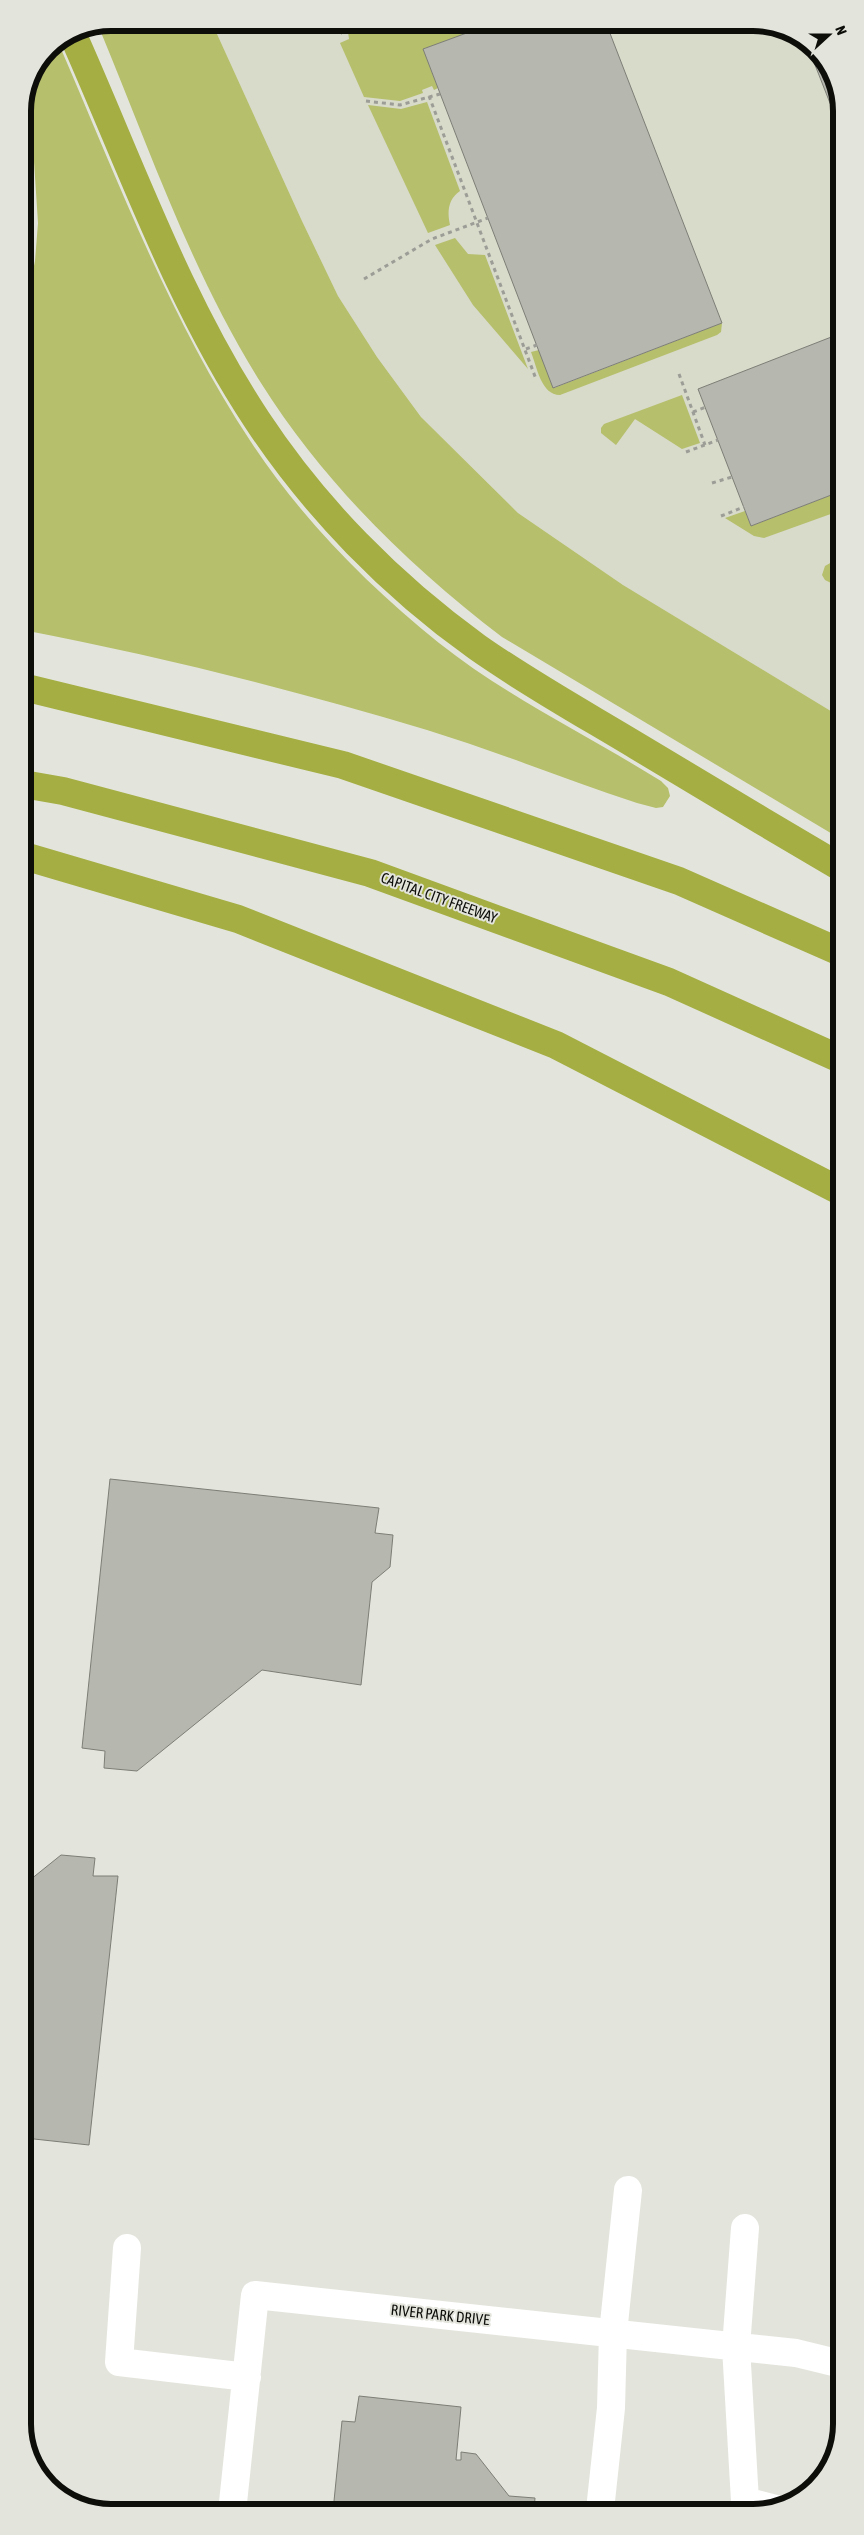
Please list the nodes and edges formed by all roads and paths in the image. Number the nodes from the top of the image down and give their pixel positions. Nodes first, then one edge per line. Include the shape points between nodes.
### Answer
1 (75, 40) edge
2 (440, 94) dead end
3 (429, 96) junction
4 (366, 101) dead end
5 (488, 218) dead end
6 (477, 222) junction
7 (364, 279) dead end
8 (537, 345) dead end
9 (526, 350) junction
10 (679, 374) dead end
11 (536, 379) dead end
12 (706, 407) dead end
13 (693, 412) junction
14 (718, 440) dead end
15 (705, 445) junction
16 (686, 452) dead end
17 (732, 477) dead end
18 (712, 484) dead end
19 (744, 507) dead end
20 (721, 516) dead end
21 (31, 689) edge
22 (31, 785) edge
23 (31, 858) edge
24 (833, 863) edge
25 (833, 949) edge
26 (833, 1056) edge
27 (833, 1187) edge
28 (628, 2190) dead end
29 (746, 2228) dead end
30 (127, 2248) dead end
31 (613, 2333) junction
32 (736, 2347) junction
33 (833, 2362) edge
34 (246, 2377) junction
35 (233, 2504) edge
36 (601, 2504) edge
37 (744, 2504) edge

1 - 24 highway via 204,329 257,421 334,519 381,568 478,647
2 - 3 path
3 - 4 path via 400,105
3 - 6 path
5 - 6 path
6 - 7 path via 432,239
6 - 9 path
8 - 9 path
9 - 11 path
10 - 13 path
12 - 13 path
13 - 15 path
14 - 15 path
15 - 16 path
17 - 18 path
19 - 20 path
21 - 25 highway via 343,765 679,881
22 - 26 highway, CAPITAL CITY FREEWAY via 370,873 669,982
23 - 27 highway via 238,919 556,1046
28 - 31 street
29 - 32 street
30 - 34 street via 119,2362
31 - 32 street, RIVER PARK DRIVE
31 - 34 street, RIVER PARK DRIVE via 255,2295
31 - 36 street via 611,2408
32 - 33 street, RIVER PARK DRIVE via 796,2353
32 - 37 street
34 - 35 street, RIVER PARK DRIVE

